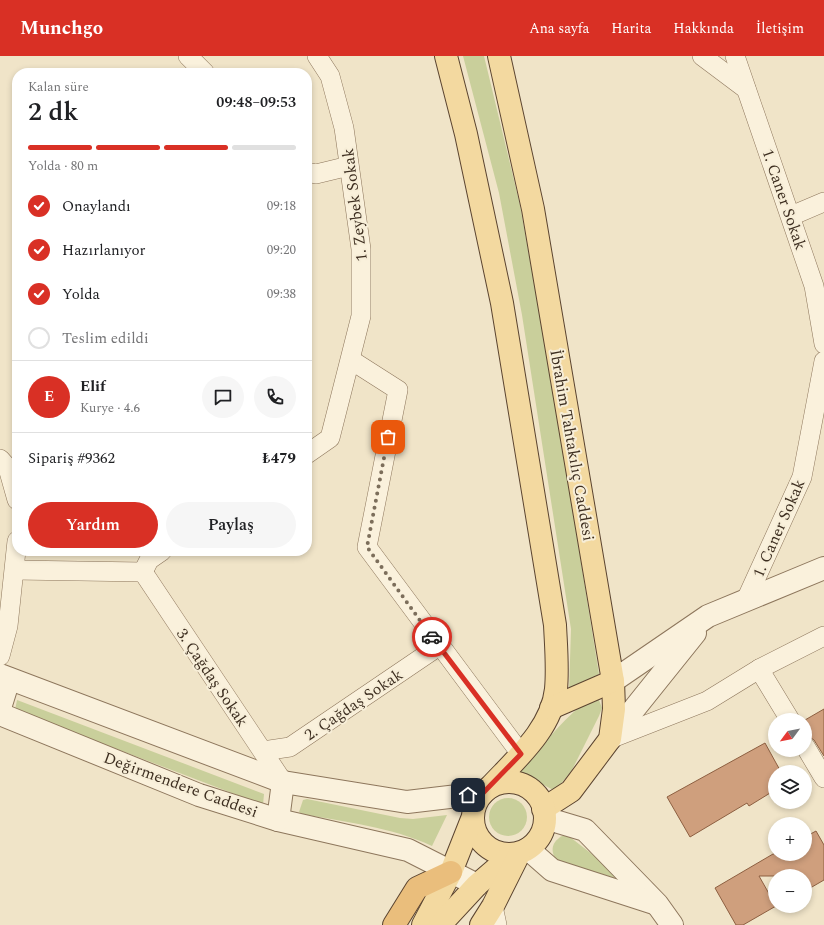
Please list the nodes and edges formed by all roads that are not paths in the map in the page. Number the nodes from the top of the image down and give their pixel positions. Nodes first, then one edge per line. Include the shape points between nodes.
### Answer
1 (188, 56) edge
2 (317, 56) edge
3 (446, 56) edge
4 (499, 56) edge
5 (702, 56) edge
6 (735, 56) edge
7 (200, 68) edge
8 (746, 89) junction
9 (349, 166) junction
10 (312, 173) edge
11 (824, 202) edge
12 (791, 216) junction
13 (824, 344) edge
14 (351, 360) junction
15 (824, 361) edge
16 (312, 451) edge
17 (0, 459) edge
18 (12, 482) edge
19 (16, 556) edge
20 (155, 556) edge
21 (824, 568) edge
22 (15, 570) junction
23 (143, 572) junction
24 (746, 600) junction
25 (708, 616) junction
26 (824, 636) edge
27 (439, 646) junction
28 (0, 656) edge
29 (759, 669) junction
30 (5, 677) edge
31 (613, 681) junction
32 (0, 708) edge
33 (551, 708) junction
34 (786, 713) edge
35 (0, 714) edge
36 (610, 739) junction
37 (263, 751) junction
38 (521, 754) junction
39 (812, 757) edge
40 (824, 778) edge
41 (283, 782) junction
42 (486, 790) junction
43 (544, 814) junction
44 (472, 819) junction
45 (278, 820) junction
46 (520, 852) junction
47 (451, 872) junction
48 (477, 885) junction
49 (657, 904) junction
50 (495, 916) edge
51 (394, 925) edge
52 (423, 925) edge
53 (440, 925) edge
54 (481, 925) edge
55 (672, 925) edge

1 - 7 street
2 - 9 street, 1. Zeybek Sokak via 330,76 344,128
3 - 33 main road via 466,134 502,303 555,625 556,690
4 - 31 main road, İbrahim Tahtakılıç Caddesi via 533,209
5 - 8 street
6 - 8 street, 1. Caner Sokak
8 - 12 street, 1. Caner Sokak
9 - 10 street
9 - 14 street, 1. Zeybek Sokak via 361,249 361,316
11 - 12 street
12 - 13 street, 1. Caner Sokak via 814,286
14 - 16 street, 1. Zeybek Sokak via 330,438
14 - 27 street via 398,390 367,547
15 - 24 street, 1. Caner Sokak via 802,477
17 - 18 street via 8,468
19 - 22 street
20 - 23 street via 149,560
21 - 24 street
22 - 23 street
22 - 28 street via 8,626
23 - 37 street, 3. Çağdaş Sokak
24 - 25 street
25 - 31 street
25 - 36 street
26 - 29 street
27 - 37 street, 2. Çağdaş Sokak via 290,747
27 - 38 street
29 - 34 street
29 - 36 street via 708,701
30 - 32 street
30 - 41 street
31 - 33 main road
31 - 36 main road, İbrahim Tahtakılıç Caddesi via 614,709
33 - 38 main road via 538,734
35 - 45 street, Değirmendere Caddesi via 199,795
36 - 43 main road, İbrahim Tahtakılıç Caddesi via 571,791
37 - 41 street, 3. Çağdaş Sokak
38 - 42 main road
39 - 40 street
41 - 42 street via 407,802
41 - 45 street
42 - 43 main road via 508,782 527,787 540,800
42 - 44 main road via 473,810
43 - 46 main road via 540,836
43 - 49 street via 585,830
44 - 46 main road via 482,843 497,853
44 - 47 main road
45 - 47 street, Değirmendere Caddesi via 408,850
46 - 48 main road
46 - 49 street via 552,870
46 - 50 main road
47 - 48 street, Değirmendere Caddesi
47 - 51 highway via 417,888
47 - 52 main road
48 - 53 main road
49 - 55 street
50 - 54 main road

